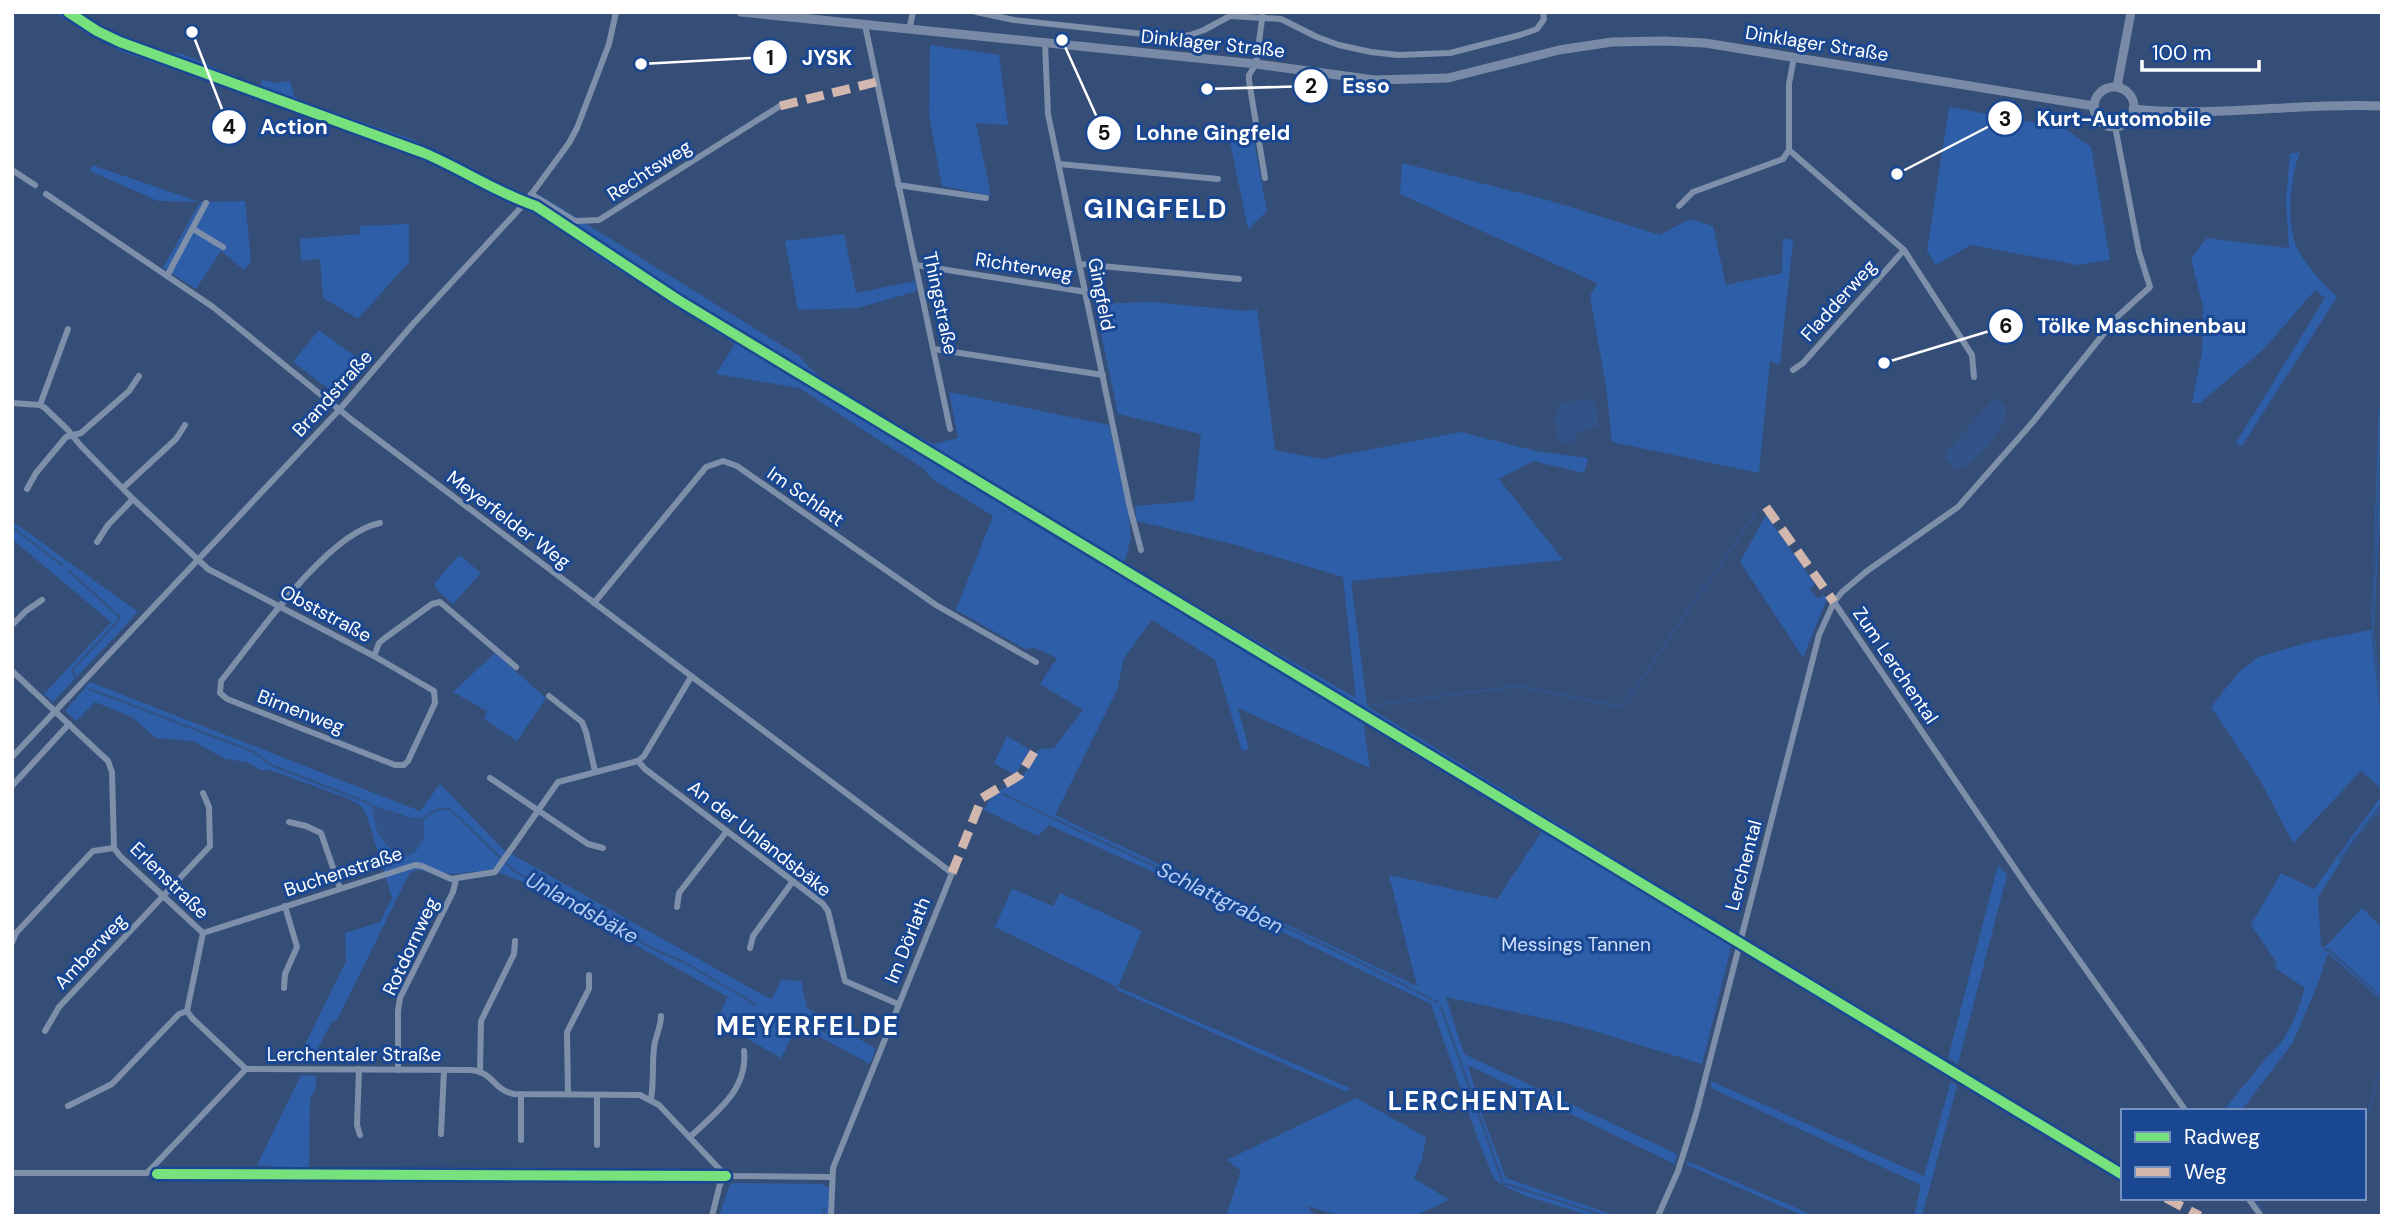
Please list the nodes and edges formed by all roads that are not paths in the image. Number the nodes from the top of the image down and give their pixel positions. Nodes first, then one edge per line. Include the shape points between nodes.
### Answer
1 (616, 12) edge
2 (741, 12) edge
3 (913, 12) edge
4 (976, 12) edge
5 (1543, 12) edge
6 (2131, 12) edge
7 (1262, 15) edge
8 (865, 25) junction
9 (909, 30) junction
10 (1045, 43) junction
11 (1794, 57) junction
12 (1256, 64) junction
13 (2117, 87) junction
14 (780, 106) dead end
15 (2094, 106) junction
16 (2382, 106) edge
17 (2133, 109) junction
18 (2115, 126) junction
19 (1789, 150) junction
20 (1059, 164) junction
21 (12, 170) edge
22 (1265, 178) dead end
23 (1218, 179) dead end
24 (898, 185) junction
25 (35, 186) dead end
26 (46, 194) dead end
27 (531, 194) junction
28 (986, 198) dead end
29 (206, 203) dead end
30 (1679, 206) dead end
31 (193, 229) junction
32 (223, 247) dead end
33 (1904, 250) junction
34 (1080, 264) junction
35 (916, 265) junction
36 (167, 276) junction
37 (1239, 279) dead end
38 (1086, 292) junction
39 (68, 329) dead end
40 (934, 349) junction
41 (1793, 370) dead end
42 (1103, 375) junction
43 (139, 376) dead end
44 (1974, 377) dead end
45 (12, 403) edge
46 (40, 405) junction
47 (340, 409) junction
48 (186, 425) dead end
49 (950, 429) dead end
50 (74, 436) junction
51 (123, 488) junction
52 (27, 489) dead end
53 (133, 499) junction
54 (380, 523) dead end
55 (97, 542) dead end
56 (1141, 550) dead end
57 (198, 561) junction
58 (42, 600) dead end
59 (1834, 602) junction
60 (594, 603) junction
61 (281, 607) junction
62 (12, 625) edge
63 (374, 656) junction
64 (1036, 662) dead end
65 (516, 667) dead end
66 (12, 671) edge
67 (691, 677) junction
68 (550, 696) dead end
69 (436, 698) joint
70 (55, 712) junction
71 (69, 724) junction
72 (12, 757) edge
73 (638, 761) junction
74 (595, 771) junction
75 (490, 778) dead end
76 (12, 786) edge
77 (203, 793) dead end
78 (537, 810) junction
79 (289, 822) dead end
80 (727, 831) junction
81 (114, 848) junction
82 (603, 848) dead end
83 (952, 873) joint
84 (456, 879) junction
85 (793, 881) junction
86 (340, 888) junction
87 (162, 896) junction
88 (285, 906) junction
89 (677, 907) dead end
90 (203, 933) junction
91 (515, 941) dead end
92 (12, 943) edge
93 (750, 948) dead end
94 (589, 975) dead end
95 (284, 988) dead end
96 (898, 1004) junction
97 (187, 1011) junction
98 (661, 1016) dead end
99 (45, 1031) dead end
100 (744, 1051) dead end
101 (246, 1069) junction
102 (359, 1069) junction
103 (398, 1070) junction
104 (444, 1070) junction
105 (480, 1071) junction
106 (521, 1094) junction
107 (568, 1094) junction
108 (597, 1095) junction
109 (651, 1099) junction
110 (68, 1106) dead end
111 (2185, 1109) edge
112 (441, 1134) dead end
113 (360, 1135) dead end
114 (690, 1137) junction
115 (521, 1140) dead end
116 (597, 1145) dead end
117 (12, 1173) edge
118 (726, 1176) junction
119 (831, 1177) junction
120 (2249, 1200) edge
121 (712, 1216) edge
122 (831, 1216) edge
123 (1658, 1216) edge
124 (2261, 1216) edge

1 - 27 street, Brandstraße via 609,44 577,128
2 - 8 main road, Dinklager Straße
3 - 9 street
4 - 7 street via 1170,36 1204,30 1230,16
5 - 7 street via 1537,29 1520,35 1450,53 1398,55 1339,45
6 - 13 main road
7 - 12 street
8 - 9 main road, Dinklager Straße
8 - 24 street, Thingstraße
9 - 10 main road, Dinklager Straße
10 - 12 main road, Dinklager Straße
10 - 20 street, Gingfeld via 1046,101
11 - 12 main road, Dinklager Straße via 1664,41 1559,50 1448,78 1375,79
11 - 15 main road, Dinklager Straße
11 - 19 street via 1789,84
12 - 22 street via 1249,81
13 - 15 main road via 2101,92
13 - 17 main road via 2127,93
14 - 27 street, Rechtsweg via 600,220 575,221
15 - 18 main road via 2098,118
16 - 17 main road via 2185,113
17 - 18 main road via 2127,121
18 - 59 street, Zum Lerchental via 2150,288 2117,317 1958,507 1867,571
19 - 30 street via 1783,159 1693,192
19 - 33 street
20 - 23 street
20 - 34 street, Gingfeld
21 - 25 street
24 - 28 street
24 - 35 street, Thingstraße
26 - 36 street, Meyerfelder Weg
27 - 47 street, Brandstraße
29 - 31 street
31 - 32 street
31 - 36 street
33 - 41 street, Fladderweg
33 - 44 street via 1972,355
34 - 37 street
34 - 38 street, Gingfeld
35 - 38 street, Richterweg
35 - 40 street, Thingstraße
36 - 47 street, Meyerfelder Weg
38 - 42 street, Gingfeld
39 - 46 street
40 - 42 street
40 - 49 street, Thingstraße
42 - 56 street, Gingfeld
43 - 50 street via 129,391
45 - 46 street
46 - 50 street, Obststraße
47 - 57 street, Brandstraße
47 - 60 street, Meyerfelder Weg
48 - 51 street
50 - 51 street, Obststraße
50 - 52 street via 66,437
51 - 53 street, Obststraße
53 - 55 street
53 - 57 street, Obststraße
54 - 61 street via 367,525 328,552
57 - 61 street, Obststraße
57 - 70 street, Brandstraße
58 - 62 street
59 - 111 street, Zum Lerchental
59 - 123 street, Lerchental via 1817,645 1696,1114
60 - 64 street, Im Schlatt via 706,467 723,461 737,466 936,605
60 - 67 street, Meyerfelder Weg
61 - 63 street, Obststraße
61 - 69 street, Birnenweg via 221,681 220,693 227,699 404,765
63 - 65 street via 385,638 440,602
63 - 69 street, Obststraße via 425,684
66 - 70 street, Erlenstraße
67 - 73 street
67 - 83 street, Meyerfelder Weg
68 - 74 street via 582,722
70 - 71 street, Erlenstraße
70 - 72 street, Brandstraße
71 - 76 street
71 - 81 street, Erlenstraße via 111,766
73 - 74 street, Buchenstraße
73 - 80 street, An der Unlandsbäke
74 - 78 street, Buchenstraße via 558,782
75 - 78 street
77 - 87 street, Amberweg via 209,807 210,846
78 - 82 street via 589,844
78 - 84 street, Buchenstraße via 497,869
79 - 86 street via 321,832
80 - 85 street, An der Unlandsbäke
80 - 89 street via 679,894
81 - 87 street, Erlenstraße
81 - 92 street via 93,851 16,933
83 - 96 street, Im Dörlath
84 - 86 street, Buchenstraße via 415,865
84 - 103 street, Rotdornweg via 400,998
85 - 93 street
85 - 96 street, An der Unlandsbäke via 825,907 845,981
86 - 88 street, Buchenstraße
87 - 90 street, Erlenstraße
87 - 99 street, Amberweg via 59,1007
88 - 90 street, Buchenstraße
88 - 95 street via 297,947
90 - 97 street, Erlenstraße
91 - 105 street via 514,954 481,1021
94 - 107 street via 589,989 567,1032
96 - 119 street, Im Dörlath
97 - 101 street
97 - 110 street via 112,1084
98 - 109 street
100 - 114 street via 746,1066 736,1089
101 - 102 street, Lerchentaler Straße
101 - 117 street, Lerchentaler Straße via 147,1173
102 - 103 street, Lerchentaler Straße
102 - 113 street
103 - 104 street, Lerchentaler Straße
104 - 105 street, Lerchentaler Straße
104 - 112 street
105 - 106 street via 507,1093
106 - 107 street
106 - 115 street
107 - 108 street
108 - 109 street
108 - 116 street
109 - 114 street
114 - 118 street
118 - 119 street
118 - 121 street
119 - 122 street
120 - 124 street

